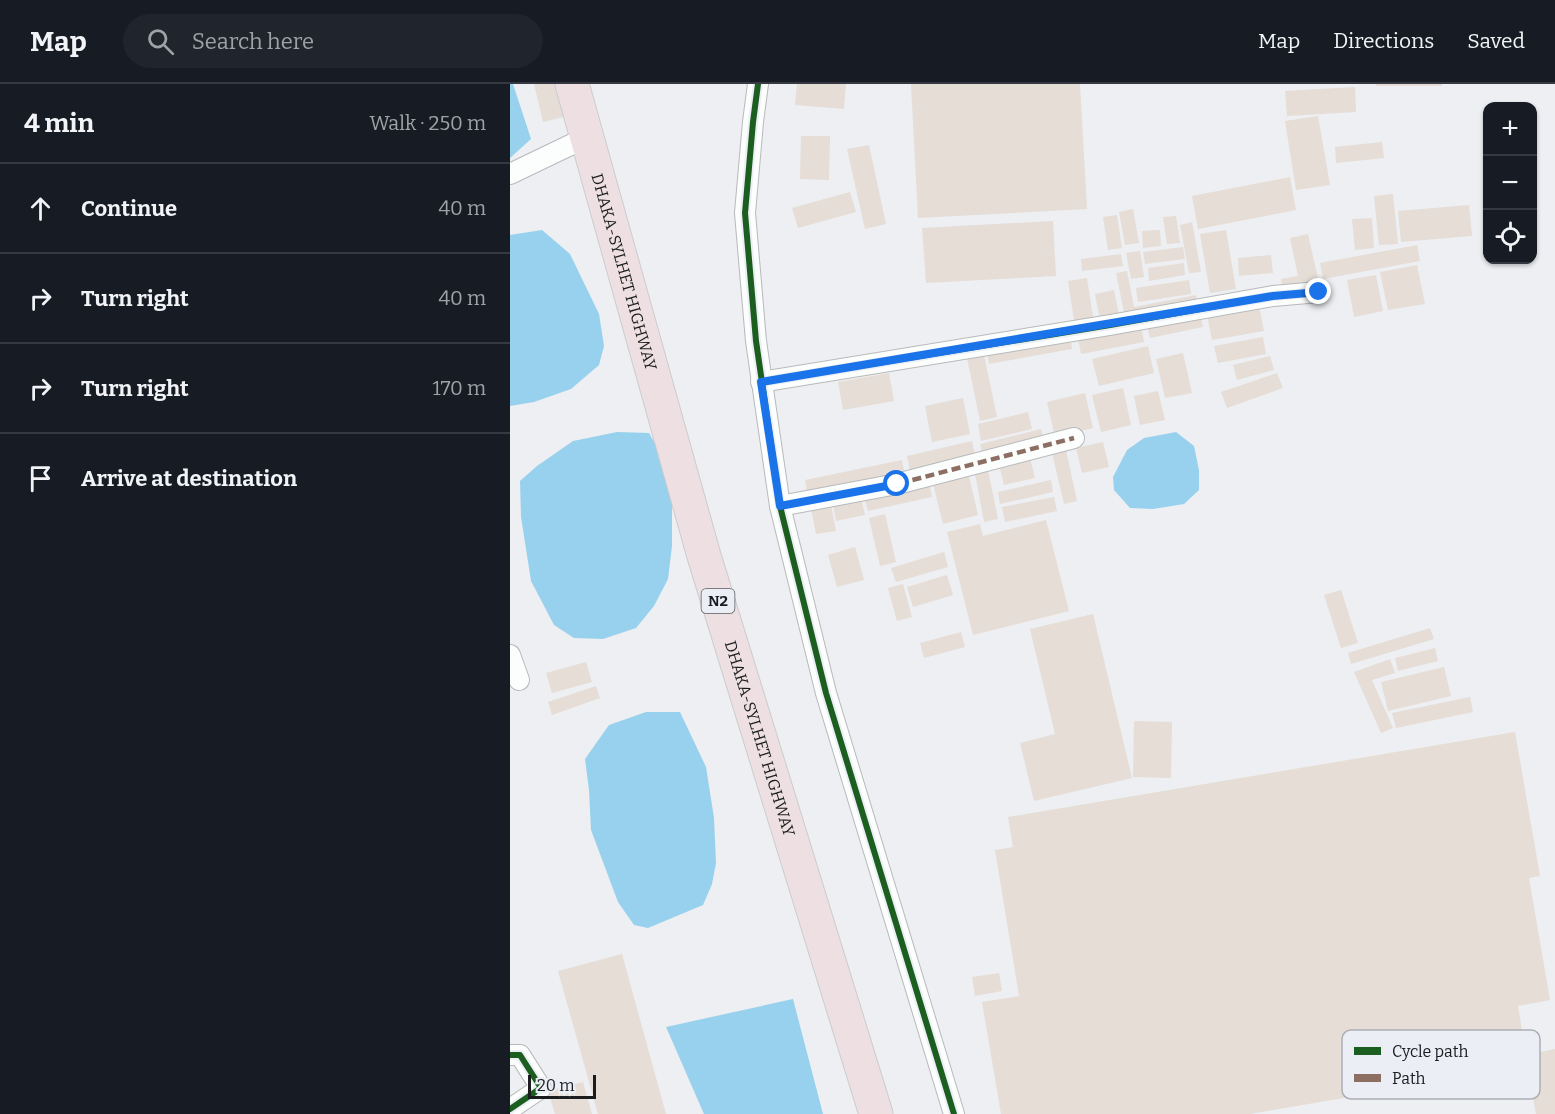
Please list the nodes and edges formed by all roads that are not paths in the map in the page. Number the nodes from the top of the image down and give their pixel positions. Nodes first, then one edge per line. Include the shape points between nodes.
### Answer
1 (572, 84) edge
2 (758, 84) edge
3 (587, 137) junction
4 (510, 174) edge
5 (1319, 292) dead end
6 (761, 382) junction
7 (1074, 438) dead end
8 (780, 506) junction
9 (510, 655) edge
10 (519, 680) dead end
11 (510, 1055) edge
12 (510, 1109) edge
13 (876, 1114) edge
14 (954, 1114) edge

1 - 3 highway, DHAKA-SYLHET HIGHWAY / N2
2 - 6 street via 745,213
3 - 4 street
3 - 13 highway, DHAKA-SYLHET HIGHWAY / N2 via 704,556
5 - 6 street via 1273,296
6 - 8 street
7 - 8 street via 897,484
8 - 14 street via 826,693
9 - 10 street
11 - 12 street via 520,1054 541,1088

